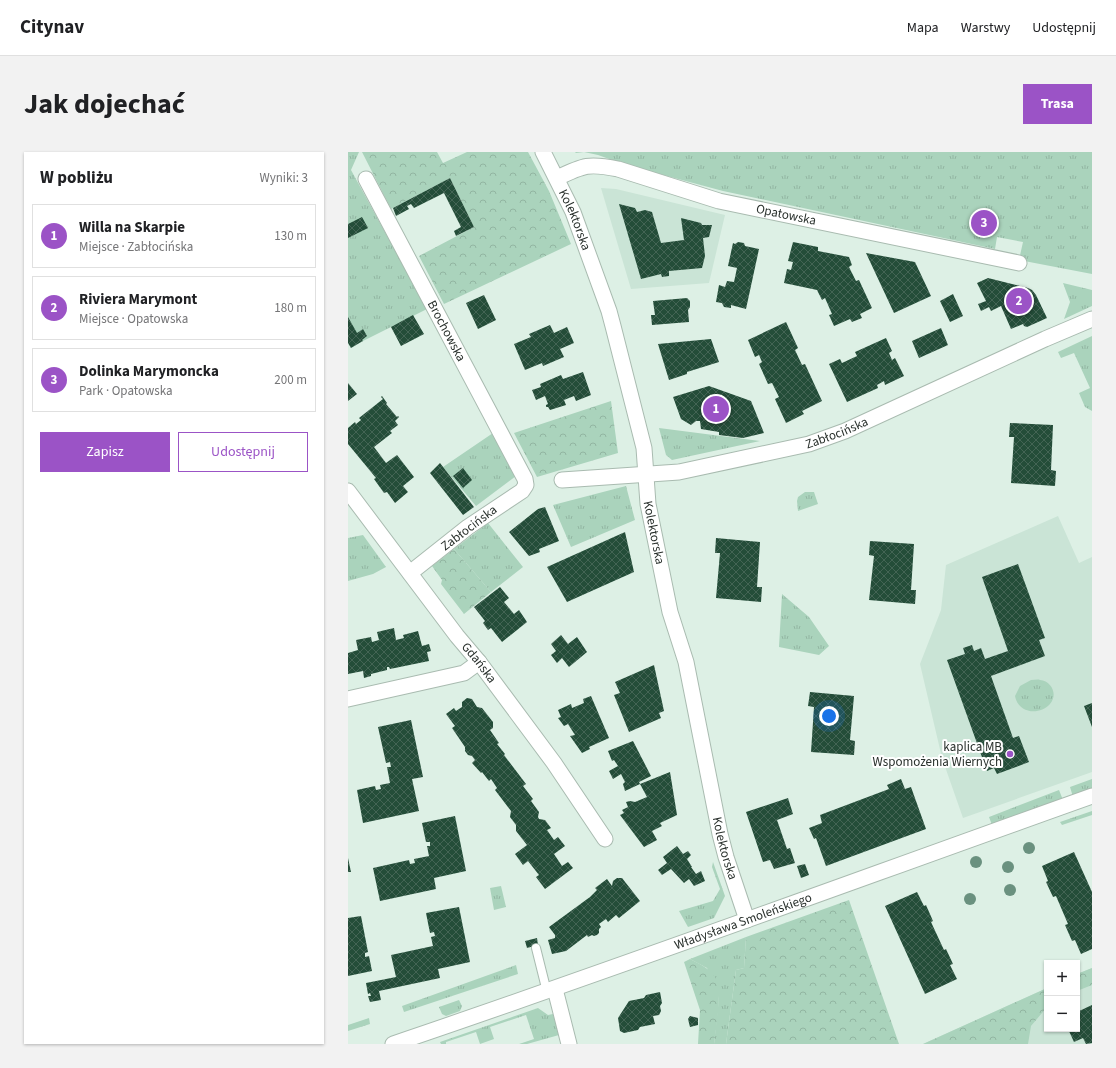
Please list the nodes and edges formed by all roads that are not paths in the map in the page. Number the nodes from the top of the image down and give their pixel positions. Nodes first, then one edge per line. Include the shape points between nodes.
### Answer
1 (543, 152) edge
2 (557, 178) junction
3 (366, 179) dead end
4 (1019, 263) dead end
5 (1092, 319) edge
6 (646, 474) junction
7 (562, 480) dead end
8 (526, 482) joint
9 (348, 491) edge
10 (410, 573) junction
11 (479, 662) junction
12 (348, 699) edge
13 (1092, 796) edge
14 (605, 839) dead end
15 (747, 920) junction
16 (536, 948) dead end
17 (551, 990) junction
18 (393, 1044) edge
19 (569, 1044) edge

1 - 2 street, Kolektorska
2 - 4 street, Opatowska via 577,168 588,166 618,169 719,201
2 - 6 street, Kolektorska via 573,212 609,311 646,456
3 - 8 street, Brochowska
5 - 6 street, Zabłocińska via 832,436 782,450 679,472
6 - 7 street, Zabłocińska
6 - 15 street, Kolektorska via 648,504 670,612 686,662 720,834
8 - 10 street, Zabłocińska via 522,491 468,527
9 - 10 street, Gdańska
10 - 11 street, Gdańska
11 - 12 street via 464,674
11 - 14 street, Gdańska via 554,763
13 - 15 street, Władysława Smoleńskiego
15 - 17 street, Władysława Smoleńskiego
16 - 17 lane
17 - 18 street, Władysława Smoleńskiego
17 - 19 street

